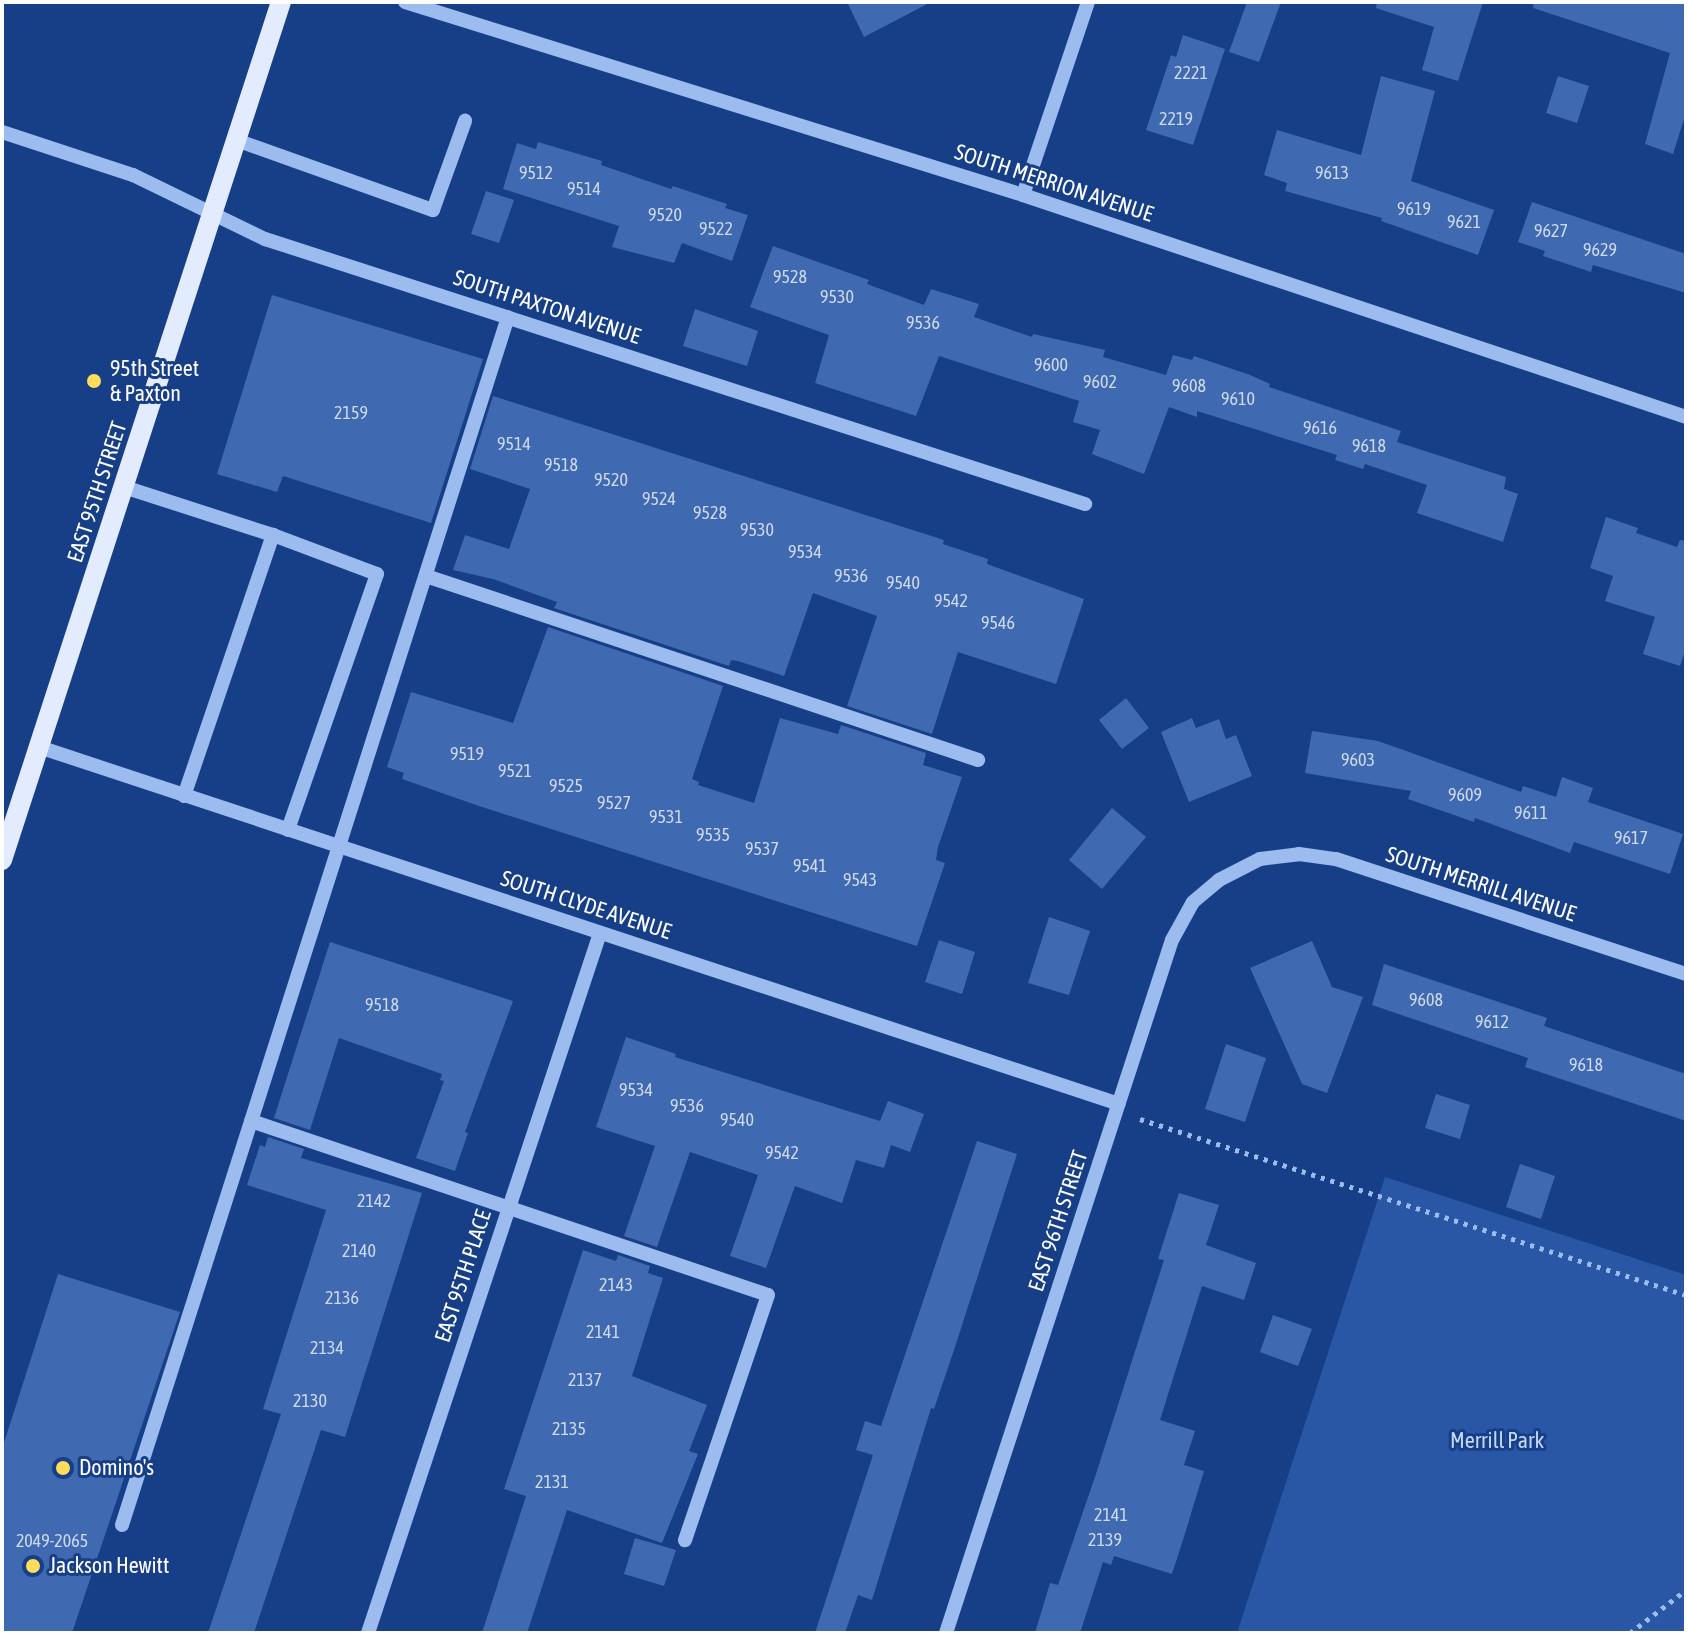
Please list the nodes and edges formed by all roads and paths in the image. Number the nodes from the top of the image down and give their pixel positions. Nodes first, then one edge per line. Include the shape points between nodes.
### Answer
1 (281, 2) edge
2 (405, 2) edge
3 (1088, 2) edge
4 (465, 121) dead end
5 (2, 132) edge
6 (236, 140) junction
7 (1023, 195) junction
8 (212, 214) junction
9 (508, 317) junction
10 (1686, 417) edge
11 (124, 487) junction
12 (1085, 504) dead end
13 (273, 535) junction
14 (426, 576) junction
15 (39, 747) junction
16 (978, 760) dead end
17 (184, 796) junction
18 (288, 830) junction
19 (340, 847) junction
20 (1260, 859) joint
21 (2, 860) edge
22 (600, 933) junction
23 (1686, 974) edge
24 (1119, 1104) junction
25 (1140, 1119) dead end
26 (251, 1121) junction
27 (509, 1208) junction
28 (1686, 1295) edge
29 (122, 1525) dead end
30 (685, 1540) dead end
31 (1686, 1590) edge
32 (368, 1633) edge
33 (946, 1633) edge
34 (1630, 1633) edge

1 - 6 main road, EAST 95TH STREET
2 - 7 street, SOUTH MERRION AVENUE
3 - 7 street
4 - 6 street via 433,210
5 - 8 street, SOUTH PAXTON AVENUE via 133,175
6 - 8 main road, EAST 95TH STREET
7 - 10 street, SOUTH MERRION AVENUE
8 - 9 street, SOUTH PAXTON AVENUE via 265,239
8 - 11 main road, EAST 95TH STREET
9 - 12 street, SOUTH PAXTON AVENUE
9 - 14 street
11 - 13 street
11 - 15 main road, EAST 95TH STREET
13 - 17 street
13 - 18 street via 377,574
14 - 16 street
14 - 19 street
15 - 17 street, SOUTH CLYDE AVENUE
15 - 21 main road, EAST 95TH STREET
17 - 18 street, SOUTH CLYDE AVENUE
18 - 19 street, SOUTH CLYDE AVENUE
19 - 22 street, SOUTH CLYDE AVENUE
19 - 26 street
20 - 23 street, SOUTH MERRILL AVENUE via 1299,854 1336,859
20 - 24 street, EAST 96TH STREET via 1219,880 1193,902 1172,940
22 - 24 street, SOUTH CLYDE AVENUE
22 - 27 street, EAST 95TH PLACE
24 - 33 street, EAST 96TH STREET
25 - 28 path
26 - 27 street
26 - 29 street
27 - 30 street via 768,1295
27 - 32 street, EAST 95TH PLACE
31 - 34 path

